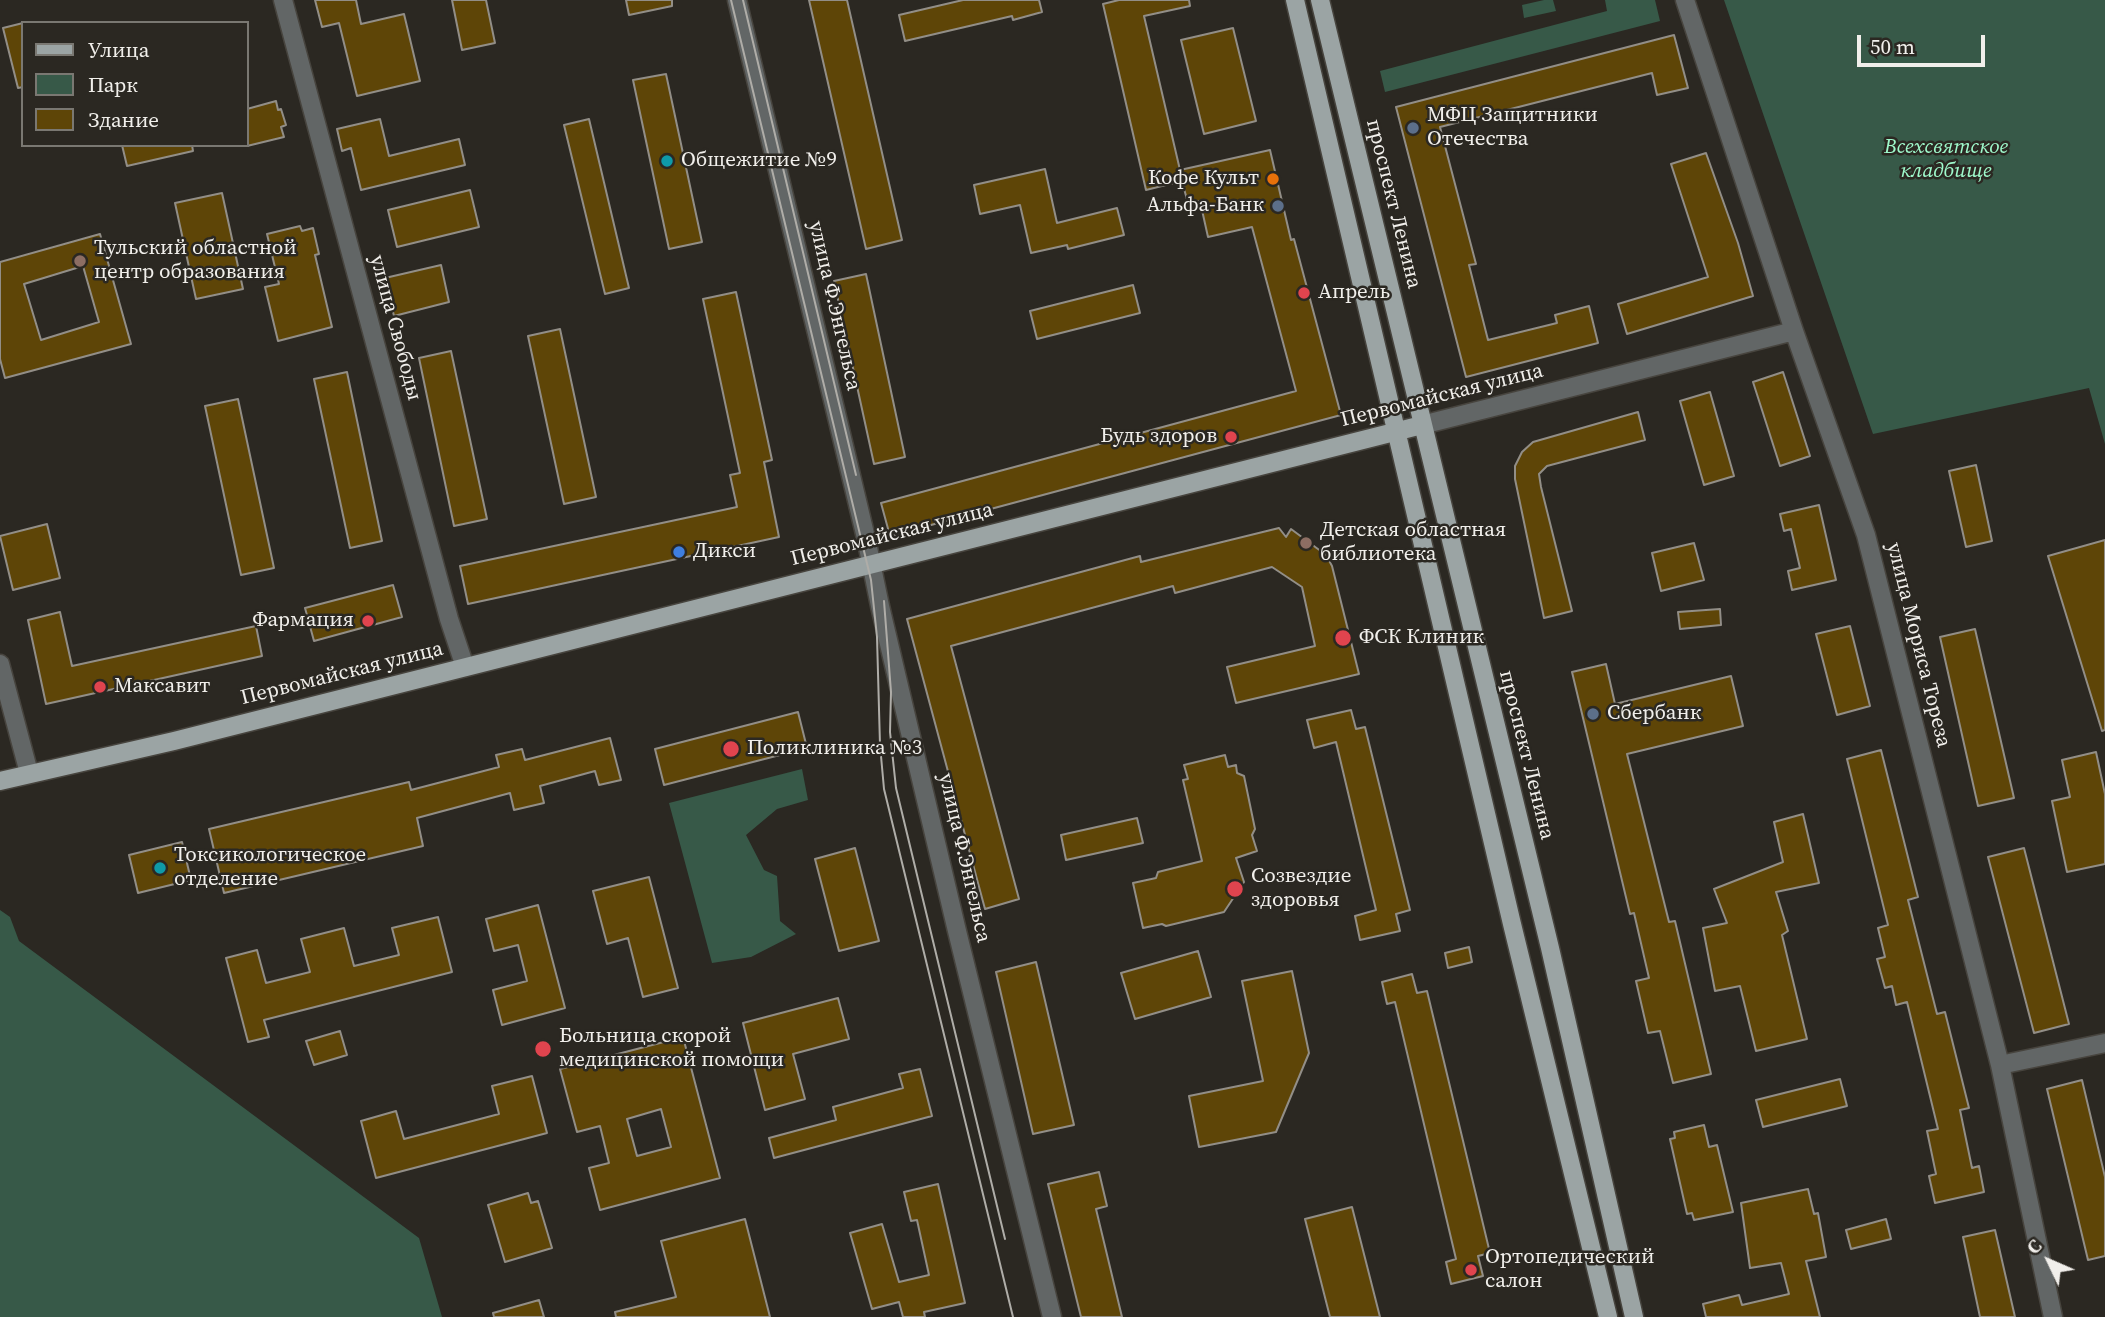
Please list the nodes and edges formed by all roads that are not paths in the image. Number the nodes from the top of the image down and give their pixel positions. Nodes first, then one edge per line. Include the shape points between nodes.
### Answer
1 (283, 0) edge
2 (737, 0) edge
3 (1295, 0) edge
4 (1320, 0) edge
5 (1685, 0) edge
6 (1794, 331) junction
7 (1422, 425) junction
8 (1396, 431) junction
9 (872, 564) junction
10 (0, 664) edge
11 (465, 667) junction
12 (29, 773) junction
13 (0, 780) edge
14 (2105, 1043) edge
15 (2000, 1065) junction
16 (1052, 1317) edge
17 (1608, 1317) edge
18 (1634, 1317) edge
19 (2053, 1317) edge

1 - 11 street, улица Свободы
2 - 9 street, улица Ф.Энгельса
3 - 8 main road
4 - 7 main road, проспект Ленина
5 - 6 street, улица Мориса Тореза
6 - 7 street, Первомайская улица
6 - 15 street, улица Мориса Тореза via 1866,535
7 - 8 main road, Первомайская улица
7 - 18 main road, проспект Ленина via 1550,948
8 - 9 main road, Первомайская улица
8 - 17 main road
9 - 11 main road, Первомайская улица
9 - 16 street, улица Ф.Энгельса
10 - 12 street
11 - 12 main road, Первомайская улица
12 - 13 main road, Первомайская улица
14 - 15 street
15 - 19 street, улица Мориса Тореза

